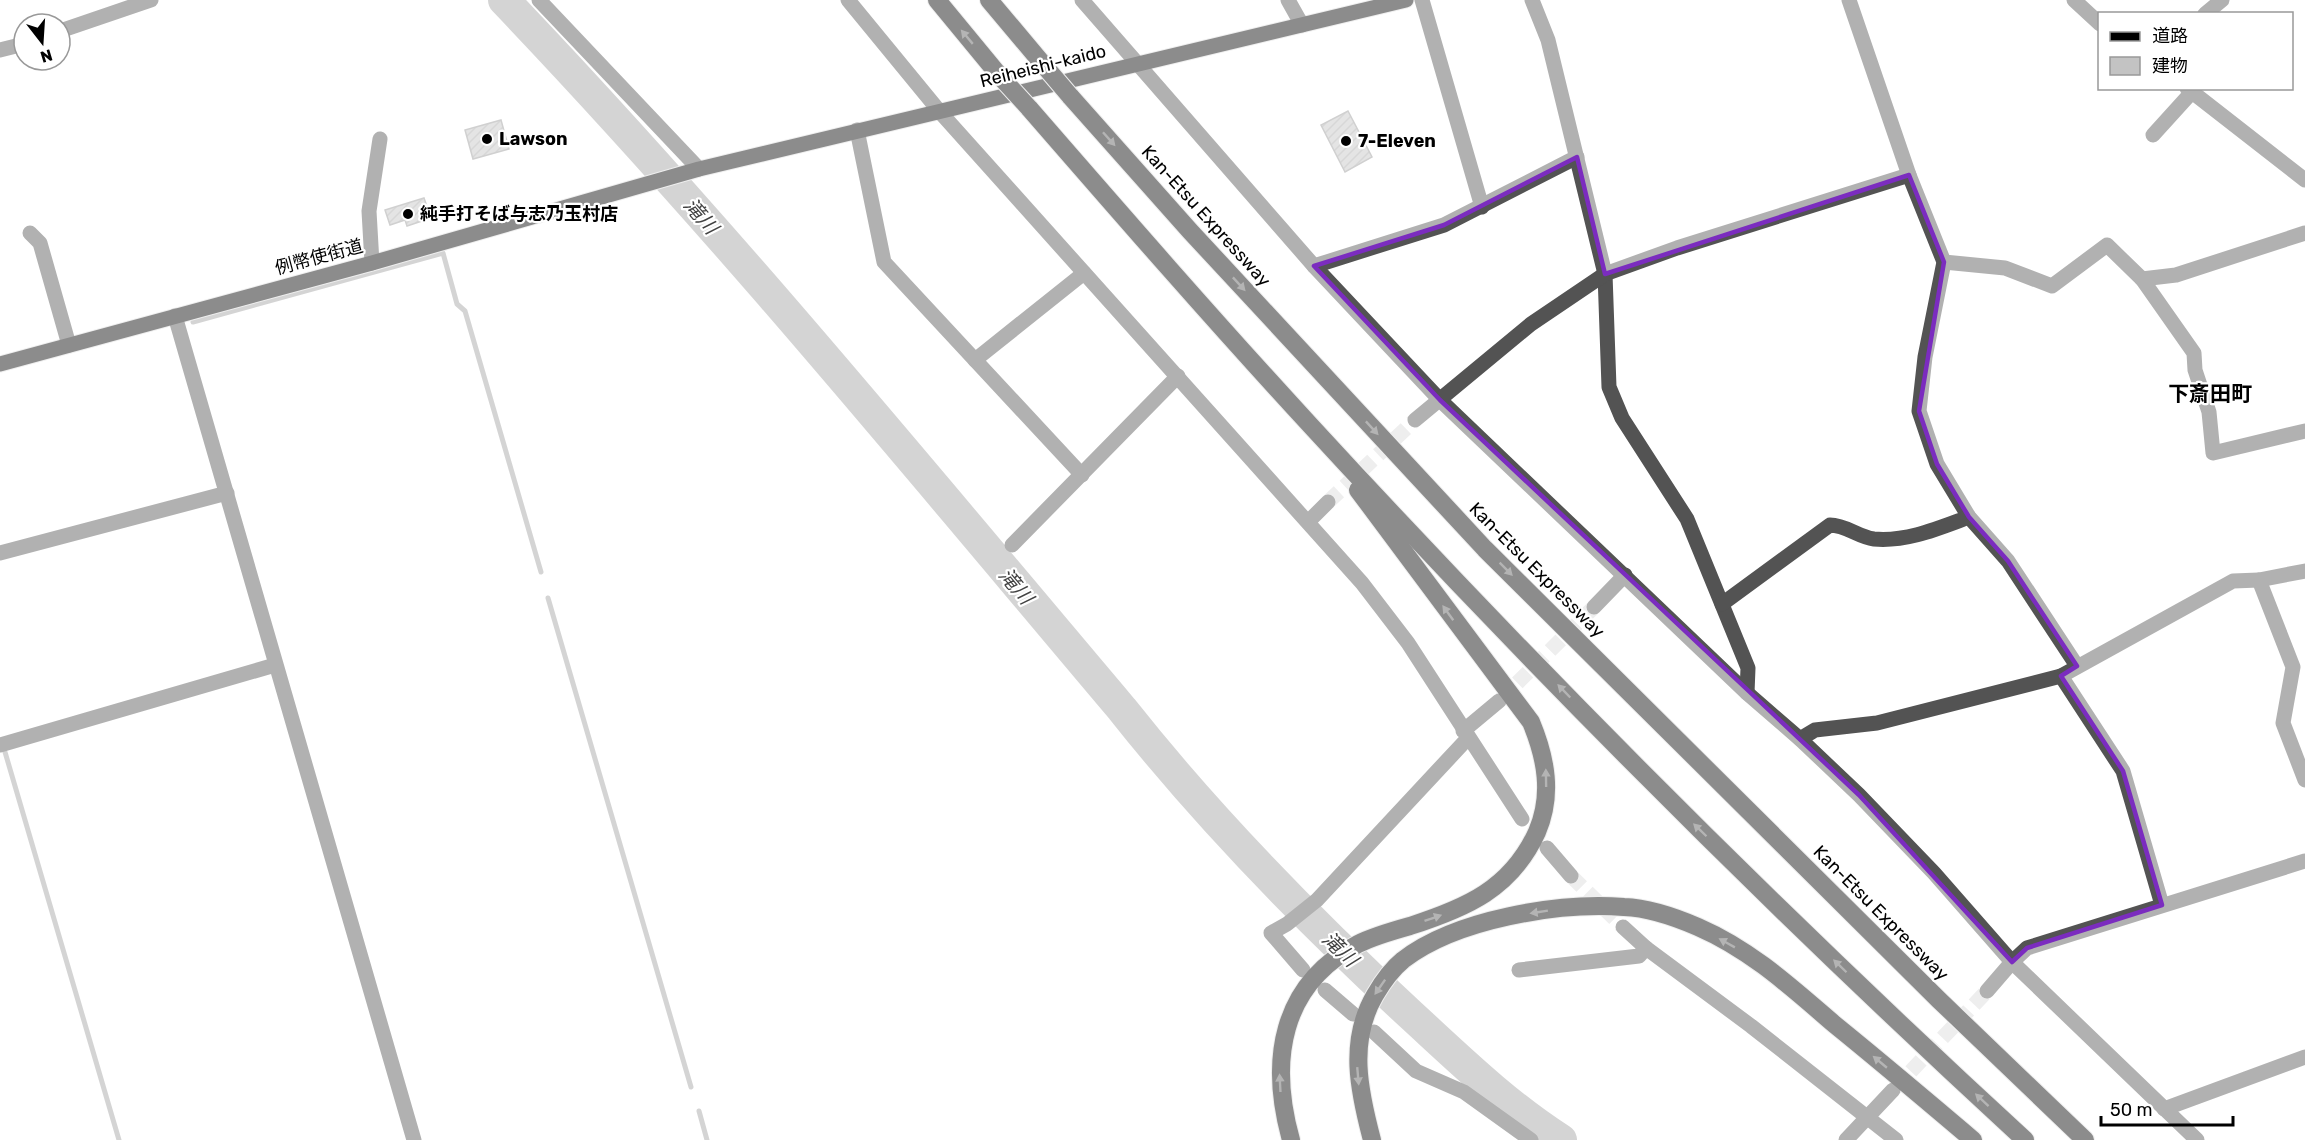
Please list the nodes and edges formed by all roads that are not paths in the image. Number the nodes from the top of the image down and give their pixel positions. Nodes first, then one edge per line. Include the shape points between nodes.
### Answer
1 (151, 0) edge
2 (539, 0) edge
3 (848, 0) edge
4 (937, 0) edge
5 (989, 0) edge
6 (1082, 0) edge
7 (1288, 0) edge
8 (1406, 0) edge
9 (1422, 0) edge
10 (1532, 0) edge
11 (1848, 0) edge
12 (2074, 0) edge
13 (2222, 0) edge
14 (2207, 12) edge
15 (2098, 22) edge
16 (1302, 25) junction
17 (72, 28) edge
18 (1138, 63) junction
19 (2189, 90) edge
20 (940, 112) junction
21 (857, 130) junction
22 (2153, 135) dead end
23 (380, 138) dead end
24 (1577, 157) junction
25 (695, 170) junction
26 (1909, 176) junction
27 (2305, 180) edge
28 (1482, 207) junction
29 (30, 233) dead end
30 (2305, 233) edge
31 (1944, 262) junction
32 (372, 263) junction
33 (1314, 266) junction
34 (1084, 273) junction
35 (1605, 274) junction
36 (2142, 279) junction
37 (175, 316) junction
38 (69, 345) junction
39 (975, 360) junction
40 (0, 364) edge
41 (1178, 376) junction
42 (1440, 400) junction
43 (1415, 420) tunnel mouth
44 (1311, 426) junction
45 (2305, 431) edge
46 (1082, 475) junction
47 (227, 493) junction
48 (1328, 502) tunnel mouth
49 (1969, 517) junction
50 (1309, 521) junction
51 (1012, 545) dead end
52 (0, 553) edge
53 (2305, 571) edge
54 (1625, 575) junction
55 (2259, 580) junction
56 (1722, 604) junction
57 (1594, 608) tunnel mouth
58 (275, 665) junction
59 (2077, 666) junction
60 (2061, 676) junction
61 (1747, 693) junction
62 (1499, 701) tunnel mouth
63 (1466, 734) junction
64 (1800, 739) junction
65 (0, 744) edge
66 (2305, 780) edge
67 (1522, 819) dead end
68 (1547, 848) dead end
69 (2305, 861) edge
70 (1571, 876) tunnel mouth
71 (2162, 905) junction
72 (1623, 927) tunnel mouth
73 (1646, 948) junction
74 (2012, 962) junction
75 (1519, 970) dead end
76 (1314, 978) junction
77 (1987, 991) tunnel mouth
78 (1364, 1022) junction
79 (2305, 1057) edge
80 (1893, 1090) tunnel mouth
81 (2164, 1109) junction
82 (1869, 1117) junction
83 (414, 1140) edge
84 (1291, 1140) edge
85 (1372, 1140) edge
86 (1531, 1140) edge
87 (1846, 1140) edge
88 (1896, 1140) edge
89 (1973, 1140) edge
90 (2025, 1140) edge
91 (2085, 1140) edge
92 (2197, 1140) edge

1 - 17 street
2 - 25 street
3 - 20 street
44 -> 4 highway, bridge
5 -> 91 highway, Kan-Etsu Expressway, bridge via 1223,266 1485,549
6 - 18 street
7 - 16 street
8 - 16 main road, Reiheishi-kaido
9 - 28 street
10 - 24 street via 1548,40
11 - 26 street
12 - 15 street
13 - 14 street
16 - 18 main road, Reiheishi-kaido
18 - 20 main road, Reiheishi-kaido
18 - 33 street
19 - 22 street
19 - 27 street
20 - 21 main road, Reiheishi-kaido
20 - 34 street
21 - 25 main road, Reiheishi-kaido
21 - 39 street via 884,262
23 - 32 street via 369,211
24 - 28 street
24 - 35 street
25 - 32 main road, 例幣使街道
26 - 31 street
26 - 35 street
28 - 33 street via 1444,225
29 - 38 street via 40,243
30 - 36 street via 2176,275
31 - 36 street via 2005,268 2052,286 2107,245
31 - 49 street via 1925,357 1919,411 1937,464
32 - 37 main road, 例幣使街道
33 - 42 street
34 - 39 street
34 - 41 street
35 - 42 street via 1531,324
35 - 56 street via 1609,387 1622,418 1687,519
36 - 45 street via 2194,353 2195,370 2210,412 2213,453
37 - 38 main road, 例幣使街道
37 - 47 street
38 - 40 main road, 例幣使街道
39 - 46 street
41 - 46 street
41 - 50 street
42 - 43 street
42 - 54 street
76 -> 44 highway via 1339,956 1378,936 1465,906 1511,873 1529,850 1542,820 1546,772 1541,747 1519,703 1467,639
90 -> 44 highway via 1907,1032 1660,790
46 - 51 street
47 - 52 street
47 - 58 street
48 - 50 street
49 - 56 street via 1918,535 1873,539 1840,525 1830,525
49 - 59 street via 2008,561
50 - 63 street via 1408,643
53 - 55 street
54 - 57 street
54 - 61 street
55 - 59 street via 2233,581
55 - 66 street via 2293,668 2283,723
56 - 61 street via 1748,668
58 - 65 street
58 - 83 street
59 - 60 street
60 - 64 street via 1877,723 1815,730
60 - 71 street via 2122,771
61 - 64 street
62 - 63 street
63 - 67 street
63 - 76 street via 1317,900 1270,933
64 - 74 street via 1934,873
68 - 70 street
69 - 71 street
71 - 74 street via 2027,948
72 - 73 street
73 - 75 street via 1639,956
73 - 82 street
74 - 77 street
74 - 81 street
76 - 78 street
84 -> 76 highway via 1281,1095 1282,1050 1290,1014
78 -> 85 highway via 1357,1072
78 - 86 street via 1416,1071 1464,1092
89 -> 78 highway via 1758,960 1699,927 1627,907 1588,905 1507,917 1432,942 1402,961 1374,995
79 - 81 street
80 - 82 street
81 - 92 street
82 - 87 street
82 - 88 street

